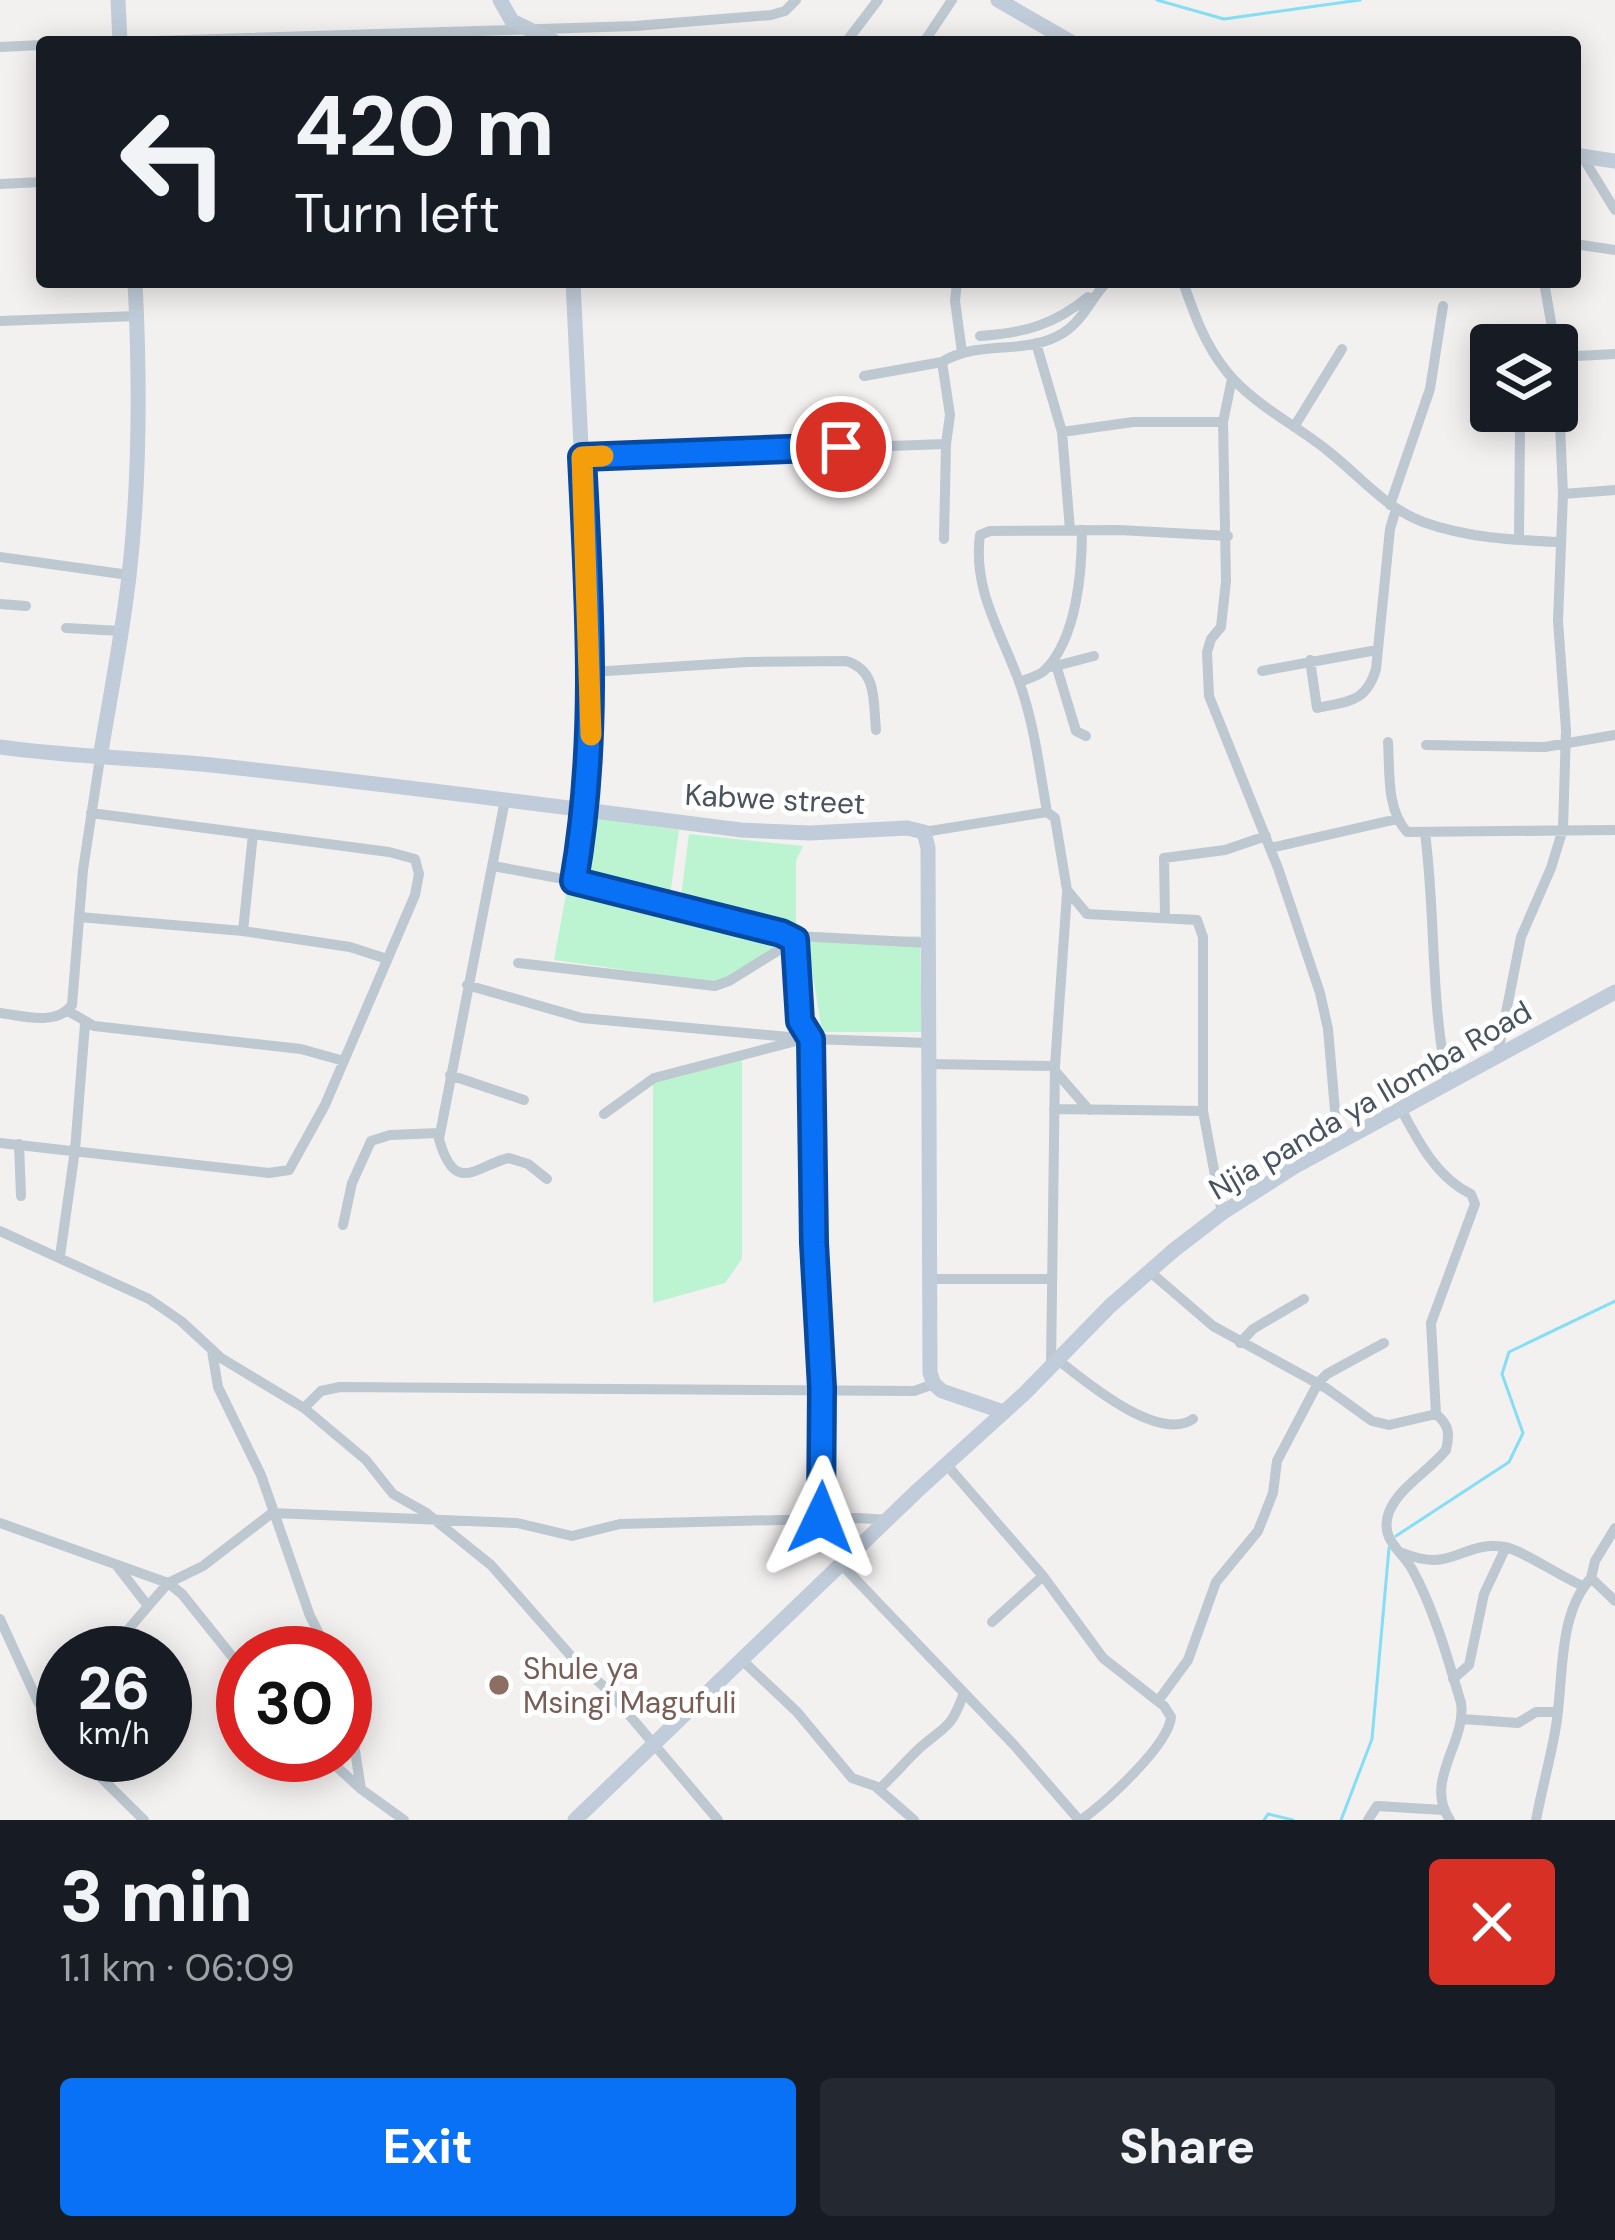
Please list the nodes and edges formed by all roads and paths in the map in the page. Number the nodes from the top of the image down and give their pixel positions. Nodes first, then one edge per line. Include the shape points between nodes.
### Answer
1 (118, 0) edge
2 (500, 0) edge
3 (796, 0) edge
4 (878, 0) edge
5 (952, 0) edge
6 (998, 0) edge
7 (524, 30) junction
8 (120, 36) edge
9 (322, 36) edge
10 (540, 36) edge
11 (851, 36) edge
12 (928, 36) edge
13 (1061, 36) edge
14 (36, 46) edge
15 (0, 47) edge
16 (1581, 156) edge
17 (1581, 159) edge
18 (1615, 161) edge
19 (36, 182) edge
20 (0, 184) edge
21 (1615, 210) edge
22 (1581, 245) edge
23 (1615, 250) edge
24 (135, 288) edge
25 (573, 288) edge
26 (956, 288) edge
27 (1100, 288) edge
28 (1102, 288) edge
29 (1185, 288) edge
30 (1545, 288) edge
31 (1443, 306) dead end
32 (136, 316) junction
33 (1, 321) edge
34 (1552, 324) edge
35 (0, 336) edge
36 (980, 336) dead end
37 (1036, 344) junction
38 (1342, 349) dead end
39 (962, 352) junction
40 (1578, 353) edge
41 (1615, 354) edge
42 (942, 362) junction
43 (864, 376) dead end
44 (1232, 379) junction
45 (1223, 422) junction
46 (1294, 427) junction
47 (1062, 432) junction
48 (1520, 432) edge
49 (1560, 432) edge
50 (946, 444) junction
51 (582, 457) junction
52 (1615, 490) edge
53 (1563, 494) junction
54 (1393, 507) junction
55 (1076, 530) junction
56 (1228, 536) junction
57 (944, 539) dead end
58 (1520, 540) junction
59 (1559, 542) junction
60 (0, 556) edge
61 (129, 575) junction
62 (0, 604) edge
63 (26, 606) dead end
64 (66, 628) dead end
65 (121, 631) junction
66 (1377, 650) junction
67 (1094, 656) dead end
68 (1310, 660) junction
69 (1057, 665) junction
70 (1044, 671) junction
71 (1262, 671) dead end
72 (592, 672) junction
73 (1019, 682) junction
74 (876, 730) dead end
75 (1615, 735) edge
76 (1087, 736) dead end
77 (1388, 742) dead end
78 (1426, 745) dead end
79 (1565, 746) junction
80 (0, 747) edge
81 (100, 758) junction
82 (505, 800) junction
83 (586, 812) junction
84 (1047, 812) junction
85 (91, 813) junction
86 (1397, 819) junction
87 (1563, 829) junction
88 (1615, 830) edge
89 (925, 832) junction
90 (1424, 833) junction
91 (253, 834) junction
92 (1268, 842) junction
93 (493, 866) junction
94 (574, 881) junction
95 (1067, 890) junction
96 (79, 917) junction
97 (1166, 917) junction
98 (243, 931) junction
99 (795, 938) junction
100 (929, 943) junction
101 (387, 959) junction
102 (518, 963) dead end
103 (467, 985) junction
104 (1615, 992) edge
105 (68, 1011) junction
106 (0, 1013) edge
107 (85, 1024) junction
108 (805, 1039) junction
109 (928, 1042) junction
110 (1497, 1058) junction
111 (344, 1061) junction
112 (928, 1064) junction
113 (1054, 1068) junction
114 (450, 1076) junction
115 (1448, 1083) junction
116 (524, 1100) dead end
117 (1054, 1109) junction
118 (1401, 1109) junction
119 (1089, 1110) junction
120 (1202, 1111) junction
121 (604, 1114) dead end
122 (439, 1133) junction
123 (0, 1142) edge
124 (19, 1144) junction
125 (1338, 1144) junction
126 (75, 1150) junction
127 (547, 1179) dead end
128 (21, 1196) dead end
129 (1222, 1213) junction
130 (343, 1225) dead end
131 (0, 1231) edge
132 (60, 1256) junction
133 (1149, 1271) junction
134 (929, 1279) junction
135 (1050, 1279) junction
136 (1304, 1299) dead end
137 (1240, 1343) junction
138 (1384, 1343) dead end
139 (212, 1351) junction
140 (1054, 1363) junction
141 (1318, 1383) junction
142 (934, 1384) junction
143 (822, 1388) junction
144 (304, 1408) junction
145 (1001, 1411) junction
146 (1436, 1414) junction
147 (1193, 1419) dead end
148 (946, 1464) junction
149 (272, 1513) junction
150 (821, 1518) junction
151 (435, 1520) junction
152 (890, 1520) junction
153 (0, 1523) edge
154 (1615, 1528) edge
155 (1506, 1547) junction
156 (1394, 1549) junction
157 (116, 1563) junction
158 (842, 1565) junction
159 (1043, 1576) junction
160 (1587, 1582) junction
161 (168, 1583) junction
162 (1615, 1601) edge
163 (148, 1606) junction
164 (0, 1619) edge
165 (992, 1622) dead end
166 (134, 1626) edge
167 (315, 1626) edge
168 (216, 1636) edge
169 (743, 1661) junction
170 (1453, 1679) junction
171 (964, 1693) junction
172 (36, 1694) edge
173 (1158, 1701) junction
174 (1558, 1712) junction
175 (1462, 1719) junction
176 (654, 1746) junction
177 (105, 1782) edge
178 (353, 1782) edge
179 (360, 1782) edge
180 (361, 1789) junction
181 (879, 1789) junction
182 (1447, 1815) edge
183 (141, 1819) edge
184 (404, 1820) edge
185 (575, 1820) edge
186 (718, 1820) edge
187 (914, 1820) edge
188 (1080, 1820) edge
189 (1368, 1820) edge
190 (1536, 1820) edge

1 - 8 main road
2 - 7 main road
3 - 7 street via 771,15
4 - 11 street
5 - 12 street
6 - 13 main road
7 - 9 street
7 - 10 main road
14 - 15 street
16 - 18 main road
17 - 21 street
19 - 20 street
22 - 23 street
24 - 32 main road
25 - 51 main road
26 - 39 street
27 - 36 street via 1039,328
28 - 37 street via 1068,330
29 - 44 street
30 - 34 street
31 - 54 street via 1430,389
32 - 33 street
32 - 61 main road
33 - 35 street
37 - 39 street
37 - 47 street
38 - 46 street
39 - 42 street
40 - 41 street
42 - 43 street
42 - 50 street
44 - 45 street
44 - 46 street
45 - 47 street
45 - 56 street
46 - 54 street
47 - 55 street
48 - 58 street
49 - 53 street
50 - 51 street
50 - 57 street
51 - 72 main road
52 - 53 street
53 - 59 street
54 - 58 street via 1453,530
54 - 66 street
55 - 56 street
55 - 70 street via 1077,595
55 - 73 street via 980,535 987,606
56 - 92 street via 1221,627 1207,652 1209,696
58 - 59 street
59 - 79 street
60 - 61 street
61 - 65 main road
62 - 63 street
64 - 65 street
65 - 81 main road
66 - 68 street
66 - 68 street via 1370,690 1319,707
67 - 69 street
68 - 71 street
69 - 70 street
69 - 76 street via 1076,731
70 - 73 street
72 - 74 street via 846,662 870,676
72 - 83 main road
73 - 84 street
75 - 79 street
77 - 86 street
78 - 79 street
79 - 87 street
80 - 81 main road, Kabwe street
81 - 82 main road, Kabwe street
81 - 85 street
82 - 83 main road, Kabwe street
82 - 93 street
83 - 89 main road, Kabwe street via 777,832
83 - 94 street
84 - 89 street
84 - 95 street via 1055,818
85 - 91 street
85 - 96 street
86 - 90 street via 1407,832
86 - 92 street
87 - 88 street
87 - 90 street
87 - 110 street via 1522,937
89 - 100 main road
90 - 115 street
91 - 98 street
91 - 101 street via 415,860 415,895
92 - 97 street via 1164,859
92 - 125 street via 1325,1009
93 - 94 street
93 - 103 street
94 - 99 street
95 - 97 street via 1096,917
95 - 113 street
96 - 98 street
96 - 105 street
97 - 120 street via 1190,917 1202,927
98 - 101 street
99 - 100 street
99 - 102 street via 715,986
99 - 108 street
100 - 109 main road
101 - 111 street
103 - 108 street via 582,1018
103 - 114 street
104 - 110 main road, Njia panda ya Ilomba Road
105 - 106 street via 56,1018
105 - 107 street
107 - 111 street via 301,1048
107 - 126 street
108 - 109 street
108 - 121 street via 654,1078
108 - 143 street
109 - 112 main road
110 - 115 main road, Njia panda ya Ilomba Road
111 - 126 street via 296,1163 280,1173
112 - 113 street
112 - 134 main road
113 - 117 street
113 - 119 street
114 - 116 street
114 - 122 street
115 - 118 main road, Njia panda ya Ilomba Road
117 - 119 street
117 - 135 street
118 - 125 main road, Njia panda ya Ilomba Road
118 - 146 street via 1439,1169 1475,1204 1431,1323
119 - 120 street
120 - 129 street
122 - 127 street via 447,1161 460,1171 520,1159
122 - 130 street via 371,1141
123 - 124 street
124 - 126 street
124 - 128 street
125 - 129 main road, Njia panda ya Ilomba Road
126 - 132 street
129 - 133 main road, Njia panda ya Ilomba Road
131 - 132 street
132 - 139 street via 160,1305
133 - 137 street
133 - 140 main road, Njia panda ya Ilomba Road
134 - 135 street
134 - 142 main road
135 - 140 street
136 - 137 street
137 - 141 street
138 - 141 street
139 - 144 street
139 - 149 street via 218,1387
140 - 145 main road, Njia panda ya Ilomba Road
140 - 147 street via 1148,1420 1176,1427
141 - 146 street via 1379,1424
141 - 173 street via 1277,1461 1258,1531 1216,1582 1188,1660
142 - 143 street via 914,1391
142 - 145 main road
143 - 144 street via 340,1388 321,1390
143 - 150 street
144 - 151 street via 394,1494
145 - 148 main road, Njia panda ya Ilomba Road
146 - 156 street via 1449,1428 1447,1450 1390,1508
148 - 152 main road, Njia panda ya Ilomba Road
148 - 159 street
149 - 151 street
149 - 161 street
149 - 167 street
150 - 151 street via 620,1524 572,1536 532,1525
150 - 152 street
151 - 176 street via 491,1565
152 - 158 main road, Njia panda ya Ilomba Road
153 - 157 street
154 - 160 street
155 - 156 street via 1438,1562
155 - 160 street
155 - 170 street via 1484,1594 1469,1665
156 - 170 street via 1420,1586
157 - 161 street
157 - 163 street
158 - 169 main road, Njia panda ya Ilomba Road
158 - 171 street
159 - 165 street
159 - 173 street via 1103,1658
160 - 162 street
160 - 174 street via 1567,1636
161 - 163 street
161 - 168 street
163 - 166 street
164 - 172 street
169 - 176 main road, Njia panda ya Ilomba Road
169 - 181 street via 852,1778
170 - 175 street
171 - 181 street via 944,1731
171 - 188 street
173 - 188 street via 1171,1717 1168,1729
174 - 175 street via 1518,1723
174 - 190 street
175 - 182 street via 1442,1780
176 - 185 main road, Njia panda ya Ilomba Road
176 - 186 street
177 - 183 street
178 - 180 street
179 - 180 street
180 - 184 street
181 - 187 street
182 - 189 street via 1377,1806

